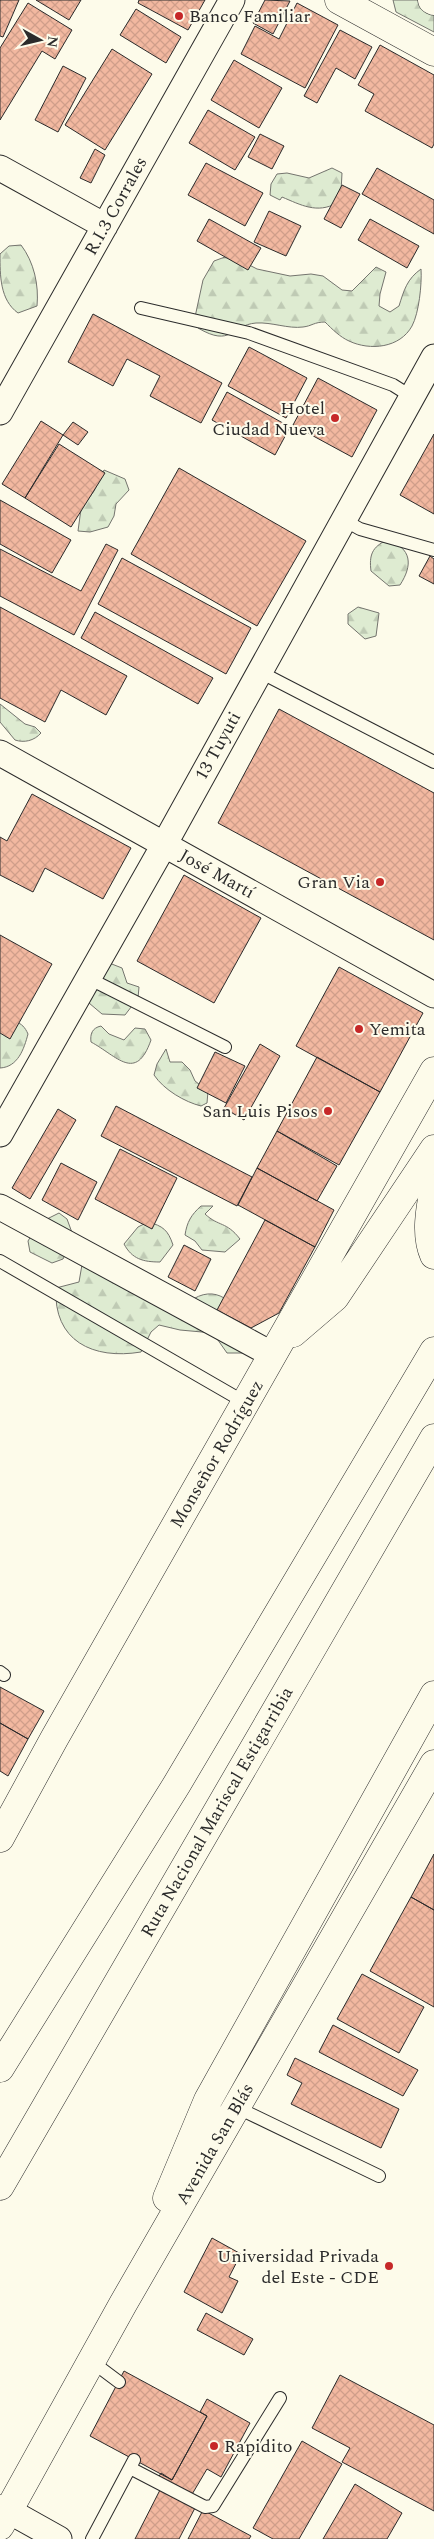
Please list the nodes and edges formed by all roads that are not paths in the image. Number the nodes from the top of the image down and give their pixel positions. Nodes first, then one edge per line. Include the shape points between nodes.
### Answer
1 (232, 0) edge
2 (339, 0) edge
3 (434, 52) edge
4 (0, 168) edge
5 (104, 226) junction
6 (141, 308) dead end
7 (434, 357) edge
8 (412, 397) junction
9 (0, 412) edge
10 (344, 520) junction
11 (434, 550) edge
12 (260, 672) junction
13 (0, 753) edge
14 (434, 762) edge
15 (164, 844) junction
16 (88, 978) junction
17 (434, 995) edge
18 (225, 1047) dead end
19 (434, 1071) edge
20 (0, 1134) edge
21 (434, 1149) edge
22 (434, 1188) edge
23 (0, 1207) edge
24 (434, 1255) edge
25 (0, 1261) edge
26 (277, 1350) junction
27 (434, 1351) edge
28 (246, 1403) junction
29 (434, 1438) edge
30 (434, 1695) edge
31 (431, 1778) edge
32 (0, 1838) edge
33 (0, 2068) edge
34 (236, 2107) junction
35 (379, 2176) dead end
36 (0, 2186) edge
37 (123, 2304) junction
38 (91, 2362) junction
39 (119, 2382) dead end
40 (280, 2398) dead end
41 (3, 2515) edge
42 (59, 2539) edge
43 (92, 2539) edge

1 - 5 street, R.I.3 Corrales
2 - 3 main road
4 - 5 street
5 - 9 street, R.I.3 Corrales
6 - 8 lane via 249,333 393,385
7 - 8 street, 13 Tuyuti
8 - 10 street, 13 Tuyuti
10 - 11 lane via 360,529
10 - 12 street, 13 Tuyuti
12 - 14 lane
12 - 15 street, 13 Tuyuti
13 - 15 street, José Martí
15 - 16 street, 13 Tuyuti
15 - 17 street, José Martí
16 - 18 lane
16 - 20 street, 13 Tuyuti
19 - 26 main road, Monseñor Rodríguez
21 - 26 main road via 335,1297
22 - 24 main road via 429,1244
23 - 26 street
25 - 28 lane
26 - 28 main road, Monseñor Rodríguez
27 - 33 main road via 177,1784
28 - 32 main road, Monseñor Rodríguez
29 - 36 main road, Ruta Nacional Mariscal Estigarribia
30 - 37 main road via 208,2100
31 - 34 main road, Avenida San Blás
34 - 35 lane
34 - 37 main road, Avenida San Blás
37 - 38 main road, Avenida San Blás
38 - 39 lane
38 - 41 main road, Avenida San Blás
40 - 43 lane via 213,2506 205,2507 132,2464
41 - 42 street

